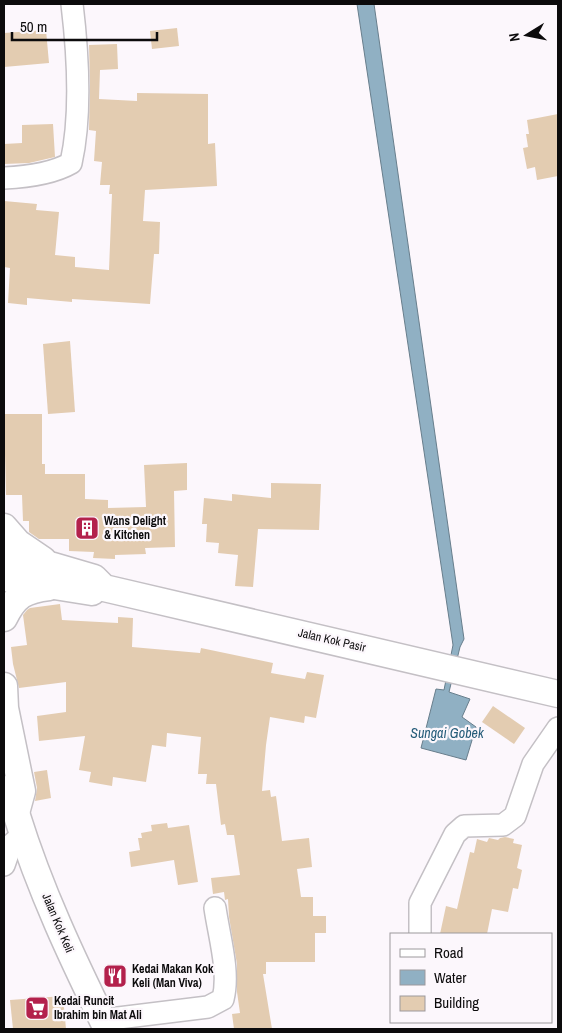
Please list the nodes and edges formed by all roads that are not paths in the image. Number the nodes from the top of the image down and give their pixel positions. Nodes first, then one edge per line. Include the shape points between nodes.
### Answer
1 (72, 4) edge
2 (4, 178) edge
3 (4, 527) edge
4 (4, 555) edge
5 (57, 576) junction
6 (4, 578) edge
7 (4, 618) edge
8 (4, 686) edge
9 (558, 694) edge
10 (558, 728) edge
11 (4, 789) edge
12 (19, 824) junction
13 (4, 864) edge
14 (215, 908) dead end
15 (420, 933) edge
16 (104, 1024) edge

1 - 2 street via 77,41 77,100 71,163 61,169
3 - 5 street
4 - 5 street, Jalan Kok Pasir
5 - 6 street, Jalan Kok Pasir
5 - 7 street via 22,594 12,603
5 - 9 street, Jalan Kok Pasir via 94,578 104,588
8 - 12 street via 5,708 22,791
10 - 15 street via 533,764 515,816 503,825 464,826 455,834 420,903
11 - 12 street, Jalan Kok Keli
12 - 13 street
12 - 16 street, Jalan Kok Keli via 56,921
14 - 16 street via 225,976 223,999 208,1008

